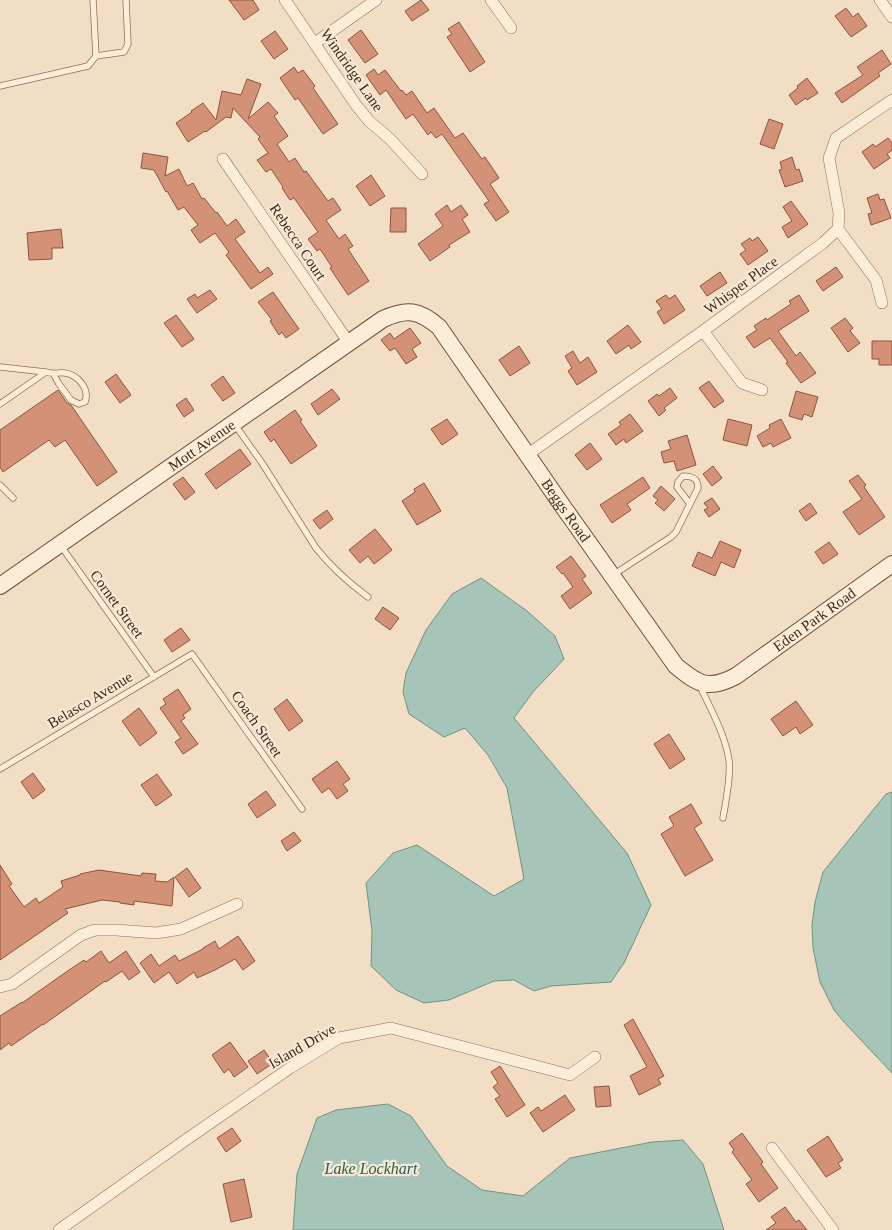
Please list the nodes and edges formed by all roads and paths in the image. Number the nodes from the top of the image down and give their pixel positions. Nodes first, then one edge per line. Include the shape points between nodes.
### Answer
1 (93, 0) edge
2 (126, 0) edge
3 (285, 0) edge
4 (376, 0) edge
5 (491, 0) edge
6 (880, 0) edge
7 (892, 17) edge
8 (511, 28) dead end
9 (315, 43) junction
10 (96, 56) junction
11 (0, 86) edge
12 (892, 100) edge
13 (223, 159) dead end
14 (422, 174) dead end
15 (838, 230) junction
16 (882, 303) dead end
17 (408, 312) joint
18 (703, 331) junction
19 (349, 343) junction
20 (0, 367) edge
21 (46, 372) junction
22 (54, 375) junction
23 (762, 390) dead end
24 (0, 404) edge
25 (234, 423) junction
26 (527, 455) junction
27 (0, 484) edge
28 (13, 498) dead end
29 (690, 504) junction
30 (60, 545) junction
31 (892, 564) edge
32 (612, 576) junction
33 (0, 586) edge
34 (368, 597) dead end
35 (192, 654) joint
36 (154, 677) junction
37 (698, 682) junction
38 (0, 769) edge
39 (302, 809) dead end
40 (723, 818) dead end
41 (237, 904) dead end
42 (0, 987) edge
43 (595, 1057) dead end
44 (772, 1148) dead end
45 (59, 1230) edge
46 (833, 1230) edge

1 - 10 lane
2 - 10 lane via 128,44 124,52
3 - 9 street, Windridge Lane
4 - 9 street
5 - 8 street
6 - 7 street
9 - 14 street, Windridge Lane via 369,121
10 - 11 lane via 88,66
12 - 15 street via 836,138 828,158 839,212
13 - 19 street, Rebecca Court
15 - 16 street via 876,280
15 - 18 street, Whisper Place
17 - 19 street, Mott Avenue via 383,319
17 - 26 street, Beggs Road via 429,318 438,327
18 - 23 street via 742,382
18 - 26 street, Whisper Place
19 - 25 street, Mott Avenue
20 - 21 lane
21 - 22 lane
21 - 24 lane
22 - 22 lane via 64,373 80,381 85,387 85,402 79,404 71,400
25 - 30 street, Mott Avenue
25 - 34 lane via 323,558
26 - 32 street, Beggs Road
27 - 28 lane
29 - 29 lane via 698,483 690,476 683,476 677,487
29 - 32 lane via 671,537
30 - 33 street, Mott Avenue
30 - 36 lane, Cornet Street
31 - 37 street, Eden Park Road via 736,676 707,685
32 - 37 street, Beggs Road via 676,666
35 - 36 lane, Belasco Avenue
35 - 39 lane, Coach Street
36 - 38 lane, Belasco Avenue
37 - 40 lane via 724,740 729,761
41 - 42 street via 181,930 156,933 95,930 81,935 12,984
43 - 45 street, Island Drive via 570,1075 391,1028 339,1038 290,1068
44 - 46 street

